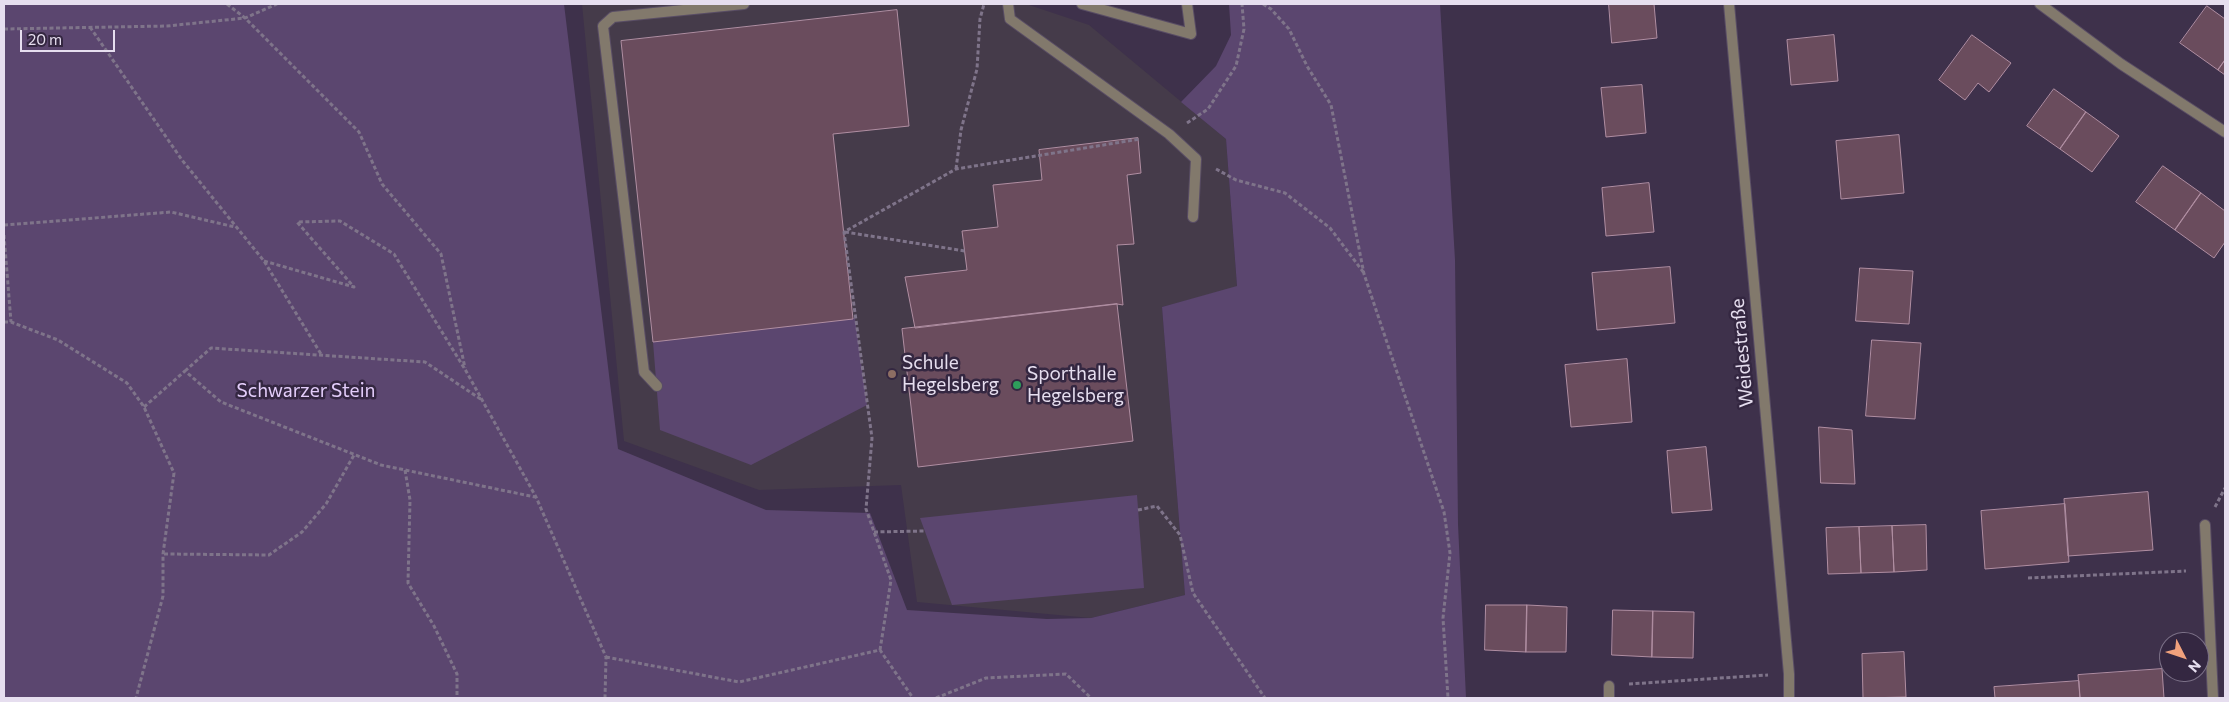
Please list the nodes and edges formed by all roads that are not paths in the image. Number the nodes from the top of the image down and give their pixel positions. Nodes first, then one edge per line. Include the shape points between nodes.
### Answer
1 (744, 4) edge
2 (1008, 4) edge
3 (1082, 4) edge
4 (1187, 4) edge
5 (1729, 4) edge
6 (2040, 4) edge
7 (2225, 132) edge
8 (1193, 217) dead end
9 (656, 386) dead end
10 (2205, 525) dead end
11 (1609, 686) road end
12 (1609, 698) edge
13 (1789, 698) edge
14 (2213, 698) edge

1 - 9 street via 613,17 603,26 644,372
2 - 8 street via 1010,19 1169,134 1196,159
3 - 4 street via 1191,34
5 - 13 street, Weidestraße
6 - 7 street via 2121,64
10 - 14 street
11 - 12 street

